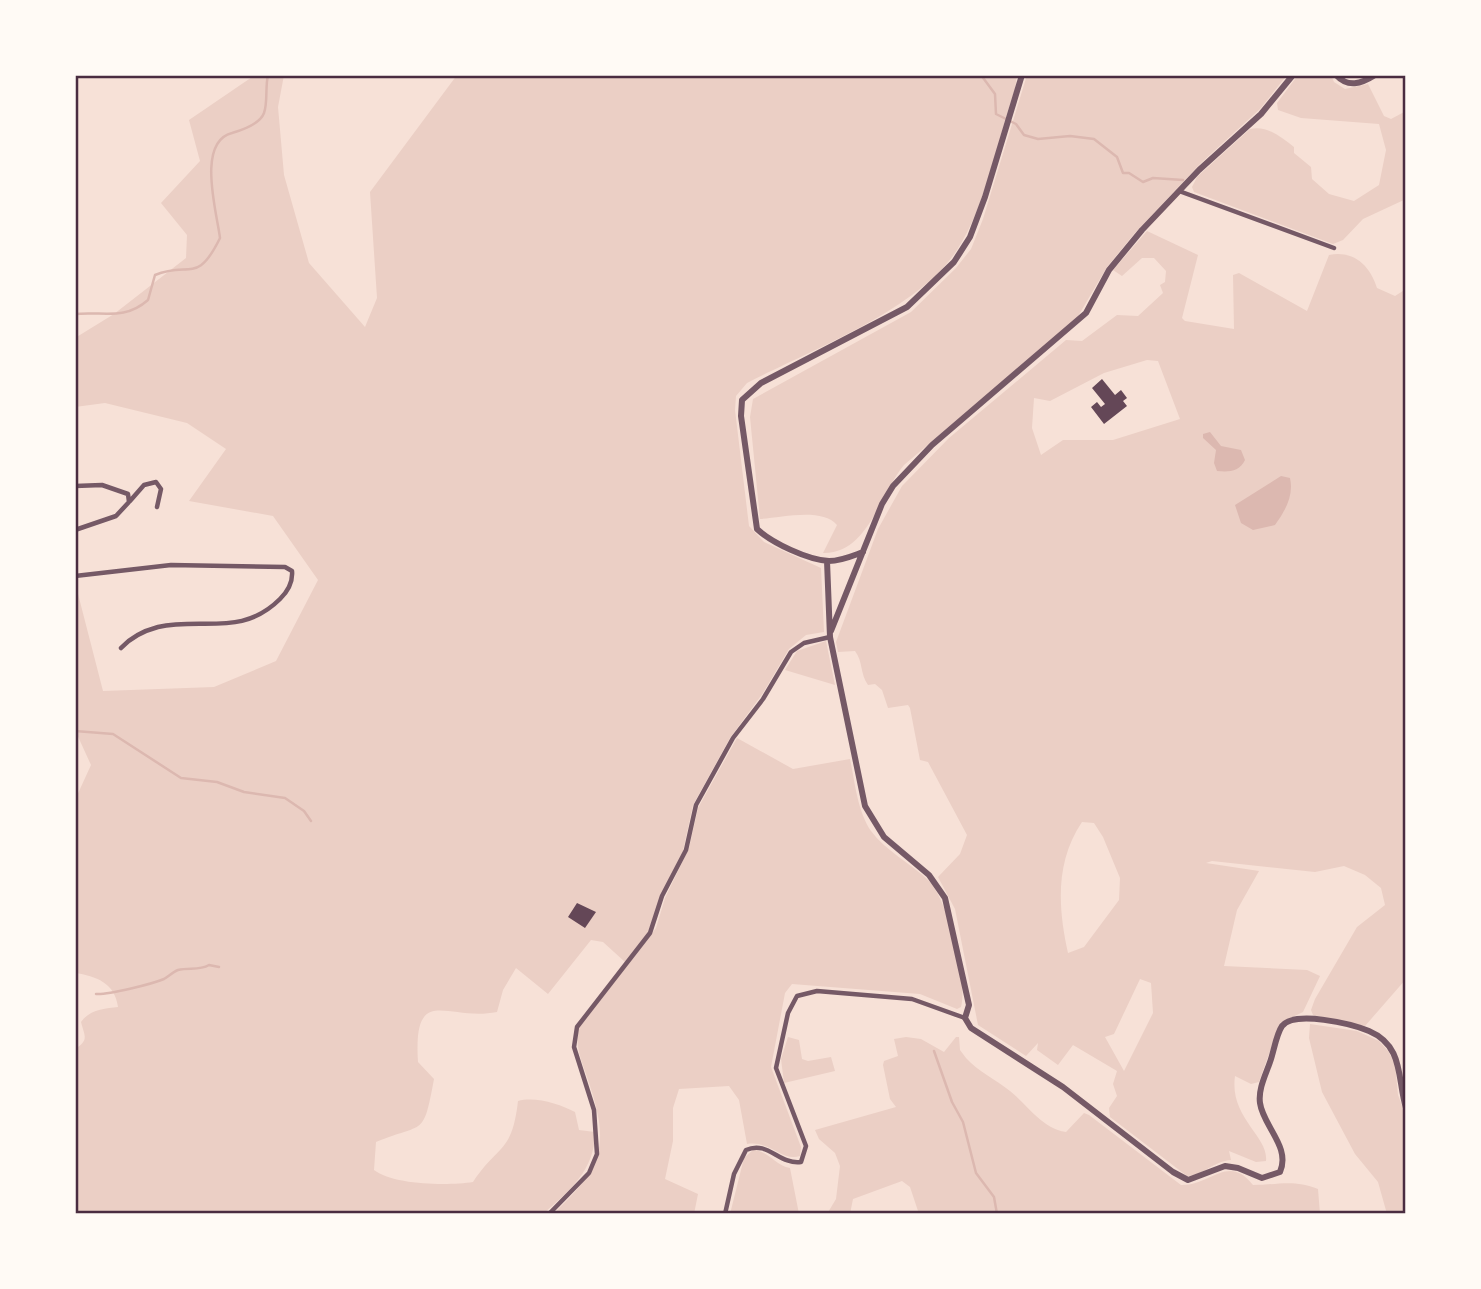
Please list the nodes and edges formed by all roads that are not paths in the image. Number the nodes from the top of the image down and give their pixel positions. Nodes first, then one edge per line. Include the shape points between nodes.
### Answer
1 (1022, 75) edge
2 (1293, 75) edge
3 (1336, 75) edge
4 (1375, 75) edge
5 (1179, 191) junction
6 (1334, 248) dead end
7 (75, 486) edge
8 (129, 502) junction
9 (157, 507) dead end
10 (75, 530) edge
11 (863, 552) junction
12 (827, 561) junction
13 (75, 576) edge
14 (830, 637) junction
15 (121, 649) dead end
16 (965, 1018) junction
17 (1406, 1108) edge
18 (549, 1214) edge
19 (725, 1214) edge

1 - 12 street via 975,223 954,262 907,307 761,383 742,400 757,528 774,540
2 - 5 street via 1261,114
3 - 4 street via 1354,84
5 - 6 street
5 - 11 street via 1109,270 1086,313 899,478 882,504
7 - 8 street via 120,489 128,494
8 - 9 street via 144,485 156,482 161,489
8 - 10 street via 116,516
11 - 12 street
11 - 14 street
12 - 14 street
13 - 15 street via 171,565 285,566 292,571 284,596 256,617 237,624 159,627 129,640
14 - 16 street via 866,806 884,837 929,875 945,898 969,1005
14 - 18 street via 804,643 791,652 733,738 696,805 686,850 650,933 577,1027 575,1047 594,1111 597,1153 589,1173
16 - 17 street via 971,1028 1063,1087 1188,1180 1225,1166 1262,1178 1280,1172 1282,1152 1259,1093 1280,1030 1292,1019 1357,1028 1383,1040 1396,1056
16 - 19 street via 912,999 817,991 797,996 788,1013 776,1068 806,1146 805,1154 800,1162 791,1162 765,1147 746,1150 734,1174

